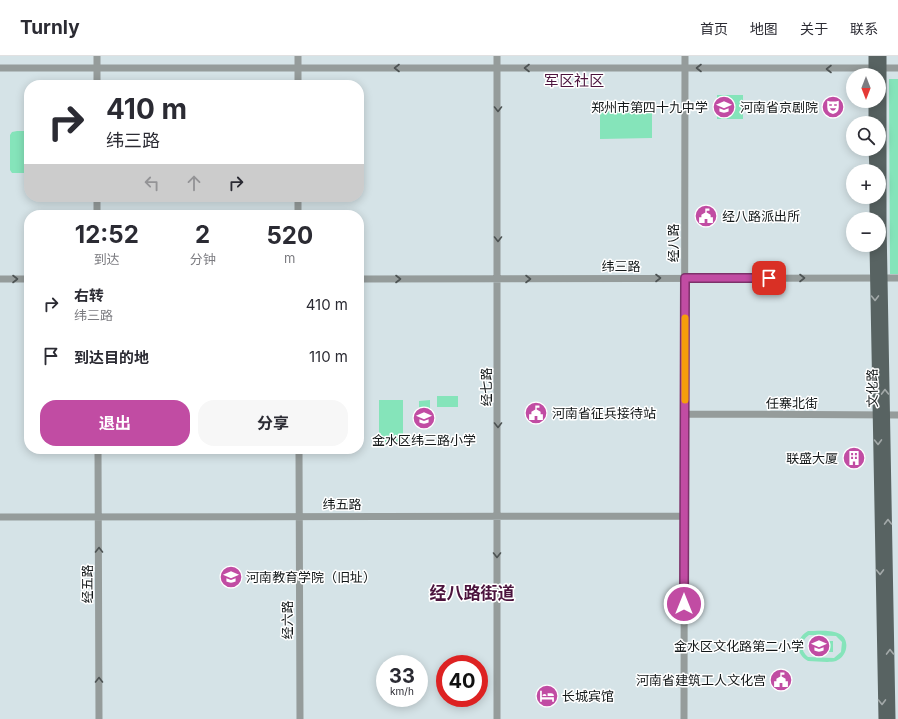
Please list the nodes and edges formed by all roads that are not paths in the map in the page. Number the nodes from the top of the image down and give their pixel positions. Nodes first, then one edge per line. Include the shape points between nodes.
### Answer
1 (97, 56) edge
2 (298, 56) edge
3 (497, 56) edge
4 (685, 56) edge
5 (873, 56) edge
6 (882, 56) edge
7 (0, 68) edge
8 (97, 68) junction
9 (298, 68) junction
10 (497, 68) junction
11 (685, 68) junction
12 (875, 68) edge
13 (877, 68) edge
14 (898, 68) edge
15 (886, 70) edge
16 (846, 71) edge
17 (97, 80) edge
18 (298, 80) edge
19 (877, 108) edge
20 (875, 252) edge
21 (685, 278) junction
22 (879, 278) junction
23 (898, 278) edge
24 (0, 279) edge
25 (24, 279) edge
26 (364, 279) edge
27 (498, 279) junction
28 (685, 414) junction
29 (881, 415) junction
30 (898, 415) edge
31 (98, 454) edge
32 (299, 454) edge
33 (299, 516) junction
34 (497, 516) junction
35 (685, 516) junction
36 (0, 517) edge
37 (98, 517) junction
38 (99, 719) edge
39 (300, 719) edge
40 (497, 719) edge
41 (684, 719) edge
42 (883, 719) edge
43 (891, 719) edge

1 - 8 street
2 - 9 street
3 - 10 street, 经七路
4 - 11 street, 经八路
5 - 12 main road, 文化路
6 - 13 main road, 文化路
7 - 8 street
8 - 9 street
8 - 17 street
10 -> 9 street
9 - 18 street
11 -> 10 street
10 -> 27 street, 经七路
16 -> 11 street
11 - 21 street, 经八路
14 - 15 street
19 - 22 main road, 文化路
20 - 22 main road, 文化路
21 -> 22 street, 纬三路
27 -> 21 street, 纬三路
21 - 28 street, 经八路
22 - 23 street, 纬三路
22 - 29 main road, 文化路
24 -> 25 street
26 -> 27 street, 纬三路
27 -> 34 street, 经七路
28 - 29 street, 任寨北街
28 - 35 street, 经八路
29 - 30 street, 任寨北街
29 -> 42 main road, 文化路
43 -> 29 main road, 文化路
31 - 37 street, 经五路
32 - 33 street, 经六路
33 - 34 street, 纬五路
33 - 37 street, 纬五路
33 - 39 street, 经六路
34 - 35 street, 纬五路
34 -> 40 street, 经七路
35 - 41 street, 经八路
36 - 37 street, 纬五路
38 -> 37 street, 经五路

